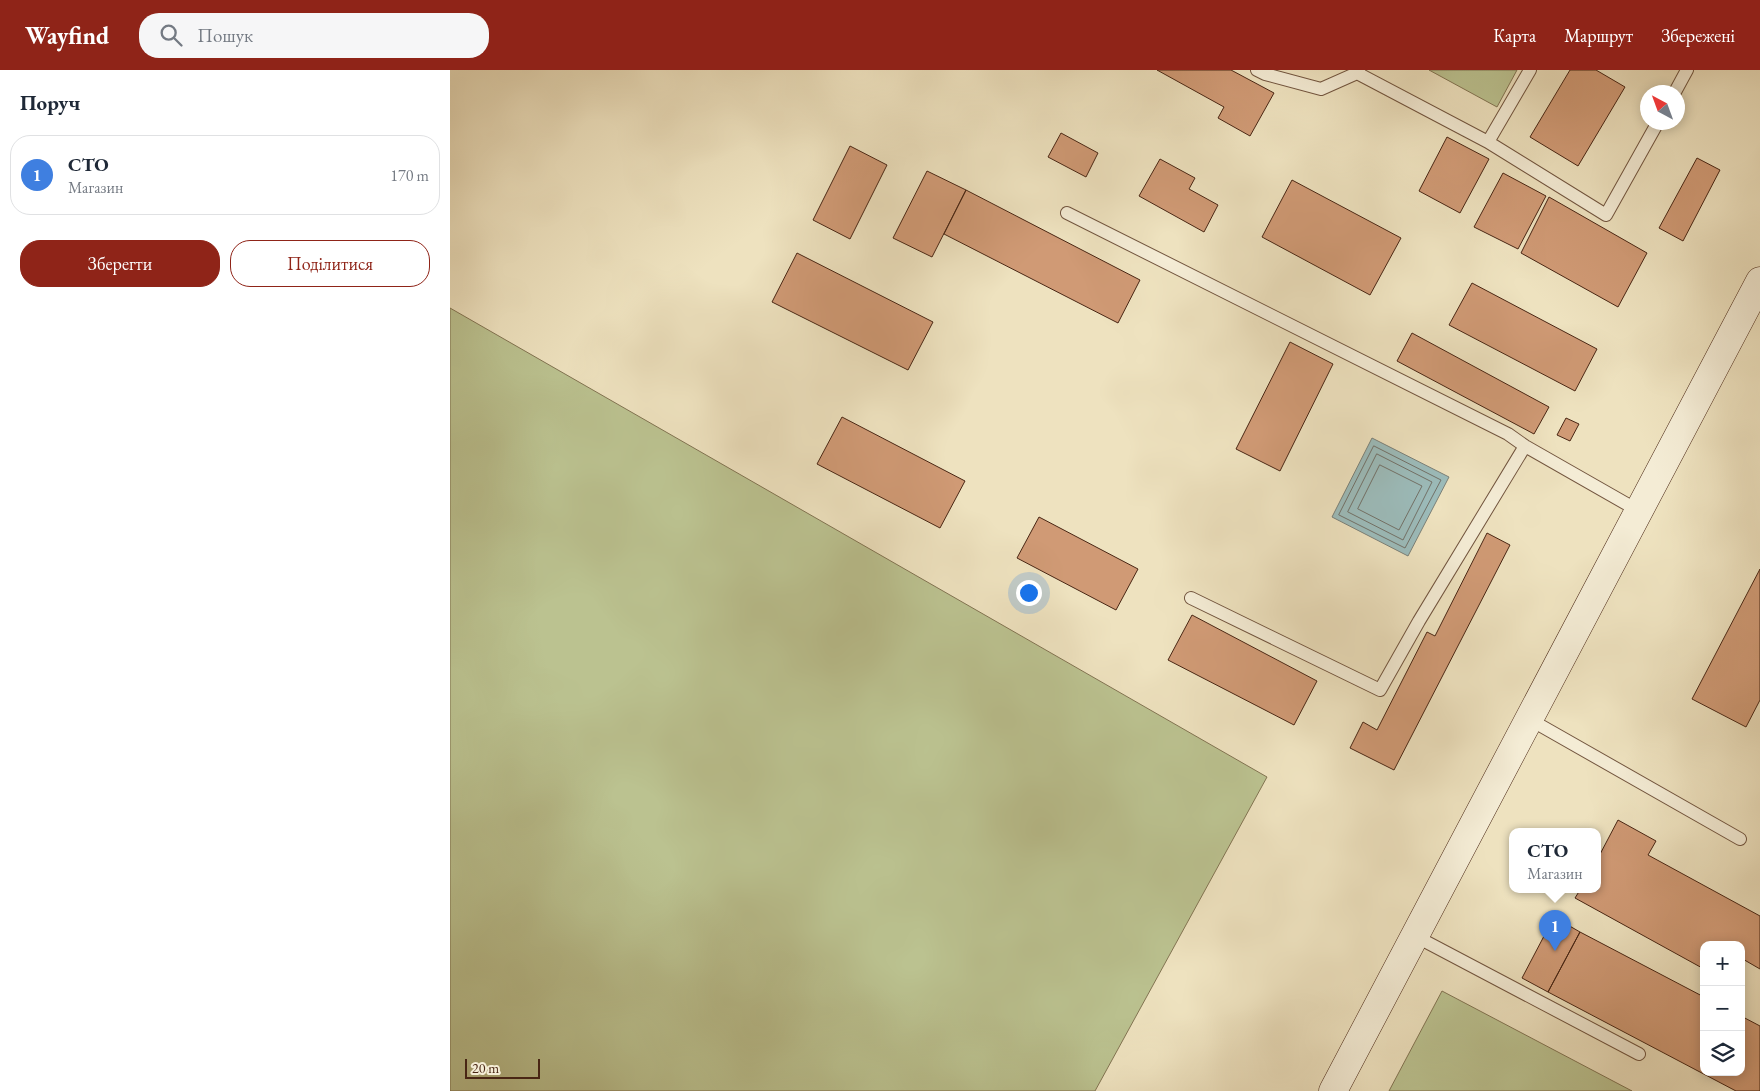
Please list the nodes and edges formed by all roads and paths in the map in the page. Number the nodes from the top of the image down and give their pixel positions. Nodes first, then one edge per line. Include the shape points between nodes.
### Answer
1 (1257, 70) edge
2 (1530, 70) edge
3 (1687, 70) edge
4 (1358, 71) edge
5 (1679, 85) edge
6 (1654, 130) edge
7 (1488, 142) junction
8 (1068, 213) dead end
9 (1760, 281) edge
10 (1525, 446) junction
11 (1639, 511) junction
12 (1191, 598) dead end
13 (1529, 719) junction
14 (1740, 839) dead end
15 (1415, 936) junction
16 (1639, 1054) dead end
17 (1333, 1091) edge

1 - 4 lane via 1321,89
2 - 7 lane
3 - 5 lane
4 - 7 lane
6 - 7 lane via 1606,216
8 - 10 lane via 1508,434
9 - 11 main road
10 - 11 lane
10 - 12 lane via 1380,690
11 - 13 main road
13 - 14 lane
13 - 15 main road
15 - 16 lane
15 - 17 main road

